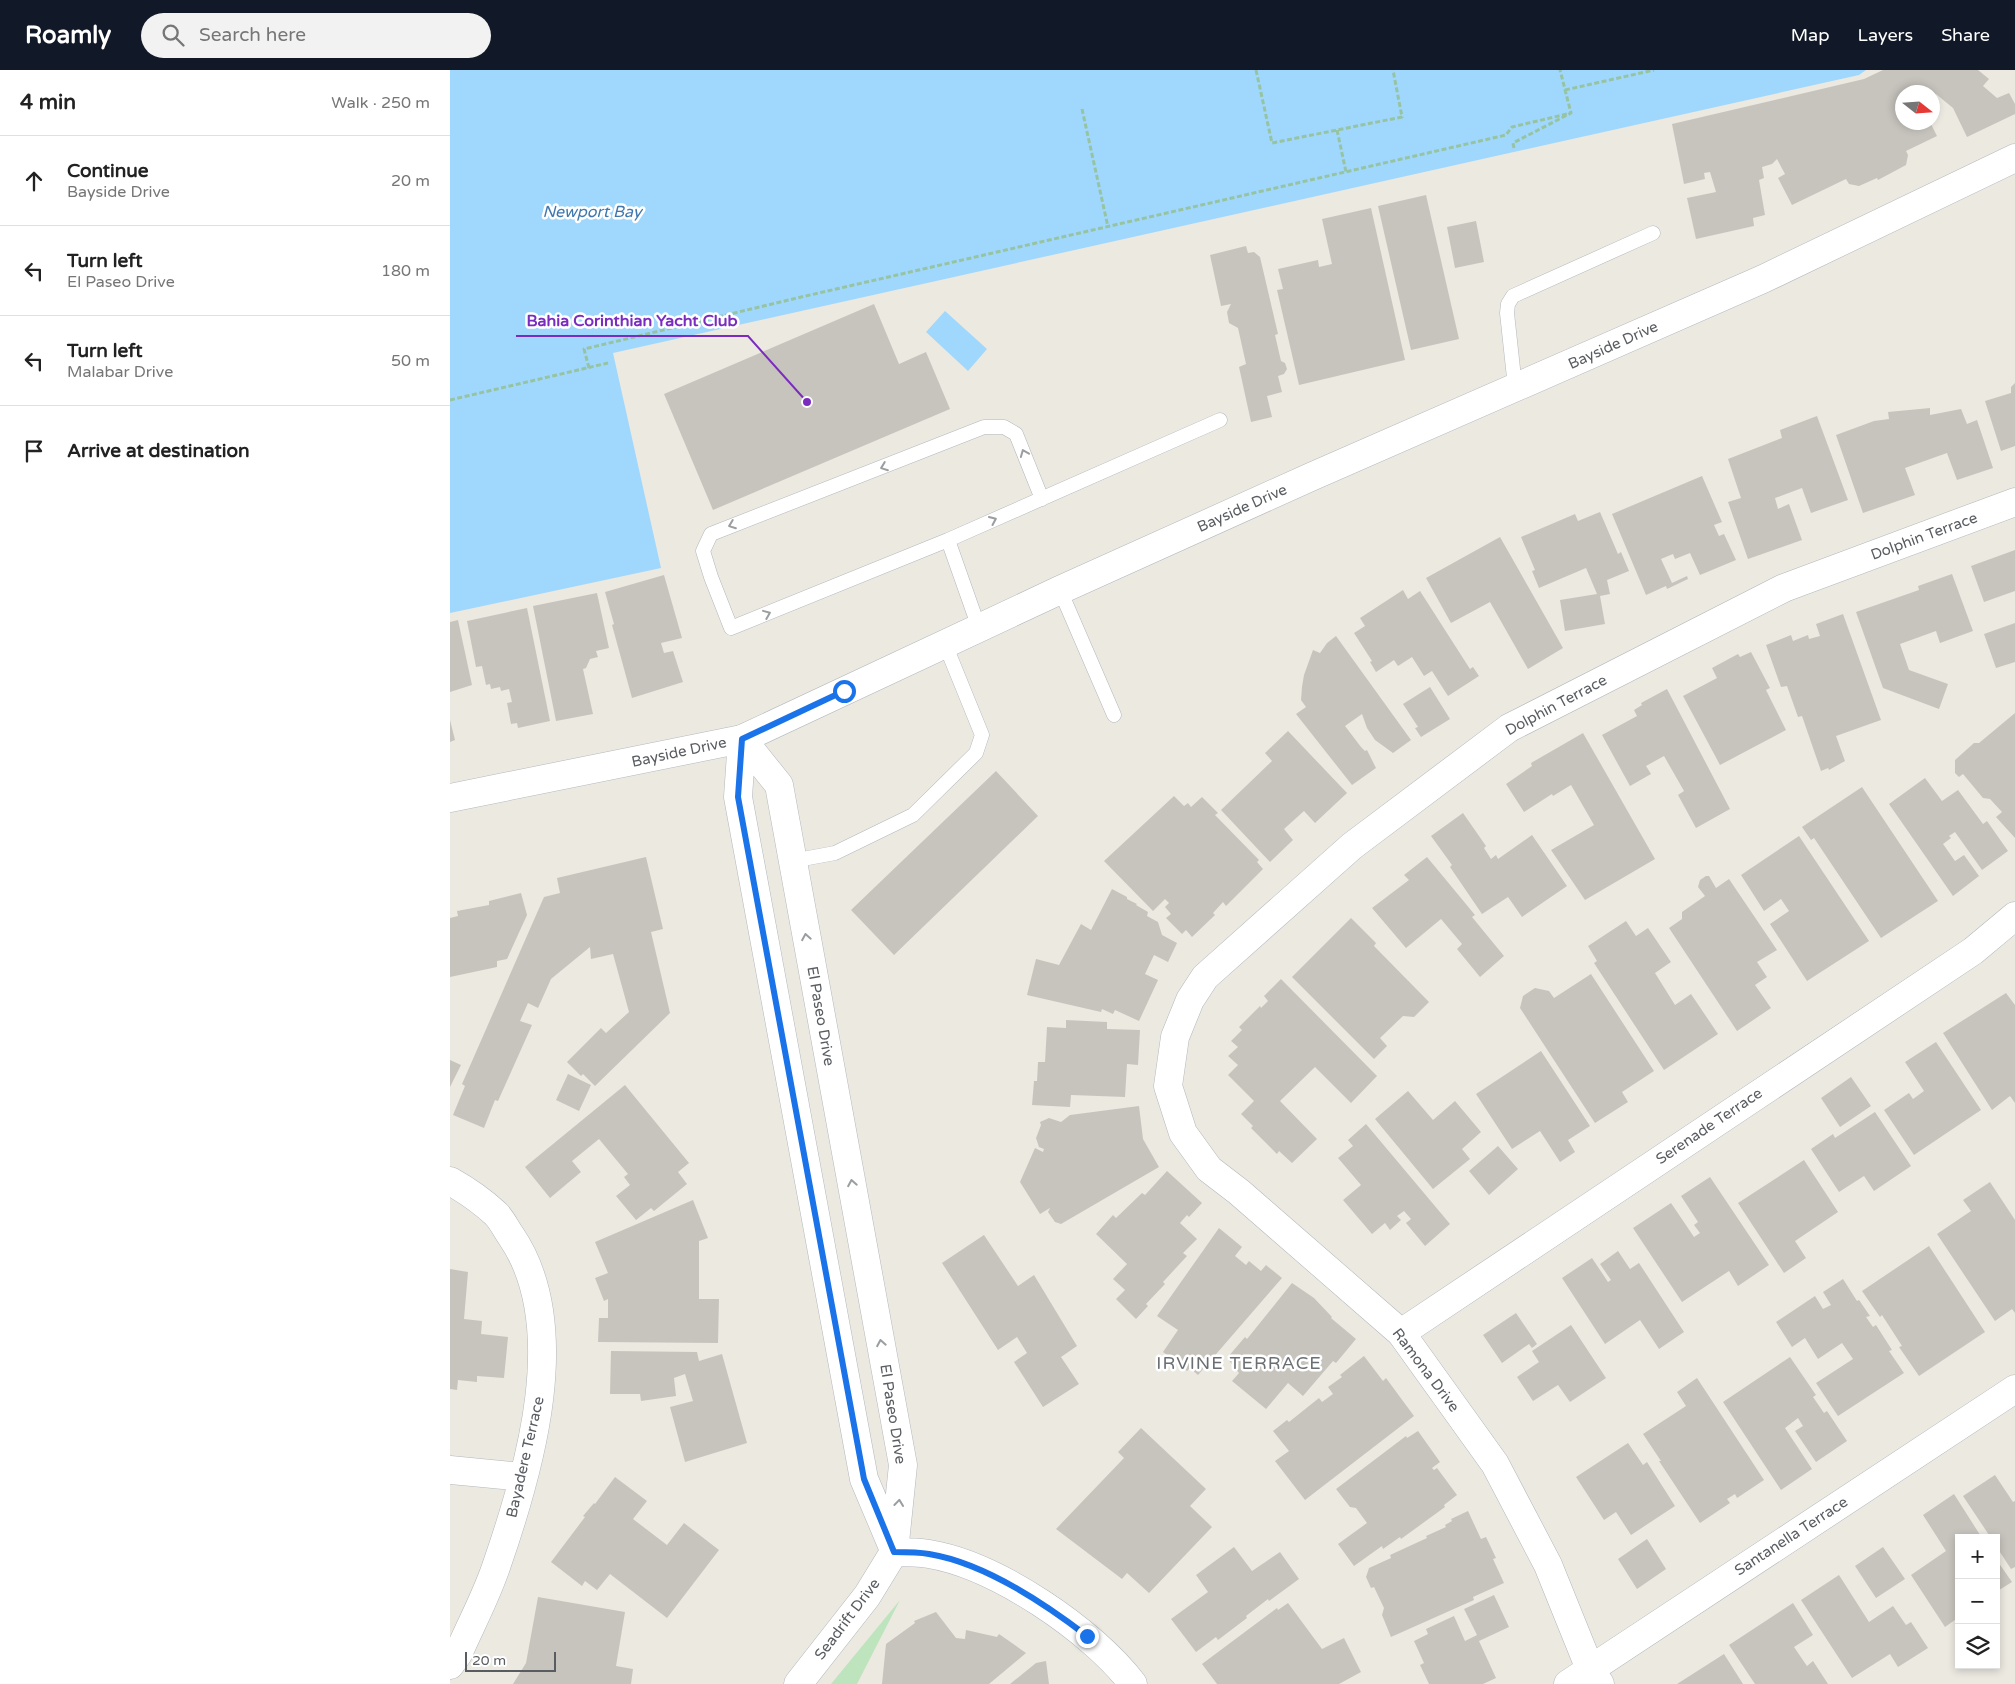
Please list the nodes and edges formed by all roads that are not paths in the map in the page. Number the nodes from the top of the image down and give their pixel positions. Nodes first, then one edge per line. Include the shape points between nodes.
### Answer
1 (2015, 158) edge
2 (1653, 233) dead end
3 (1515, 387) junction
4 (1220, 420) dead end
5 (1042, 498) junction
6 (2015, 502) edge
7 (948, 540) junction
8 (1060, 590) junction
9 (979, 628) junction
10 (945, 644) junction
11 (1114, 715) dead end
12 (742, 739) junction
13 (450, 798) edge
14 (792, 861) junction
15 (2015, 916) edge
16 (1168, 1086) joint
17 (450, 1181) edge
18 (1401, 1333) junction
19 (2015, 1389) edge
20 (450, 1470) edge
21 (523, 1477) junction
22 (894, 1552) junction
23 (450, 1665) edge
24 (1595, 1677) edge
25 (798, 1684) edge
26 (1133, 1684) edge
27 (1568, 1684) edge

1 - 3 street, Bayside Drive via 1763,279
2 - 3 lane via 1513,296 1507,313
3 - 8 street, Bayside Drive
4 - 5 lane
7 -> 5 lane
5 -> 7 lane via 1016,434 1004,427 984,427 711,534 703,551 731,628
6 - 16 street, Dolphin Terrace via 1784,588 1509,728 1352,846 1205,977 1190,1000 1175,1037
7 - 9 lane
8 - 9 street, Bayside Drive
8 - 11 lane
9 - 10 street, Bayside Drive
10 - 12 street, Bayside Drive
10 - 14 lane via 982,735 976,753 913,815 835,853
12 - 13 street, Bayside Drive
12 - 14 street, El Paseo Drive via 779,785
12 - 22 street via 738,797 862,1469
22 -> 14 street, El Paseo Drive via 903,1465
15 - 18 street, Serenade Terrace via 1973,951
16 - 18 street, Ramona Drive via 1183,1133 1209,1169
17 - 21 street, Bayadere Terrace via 469,1191 497,1215 522,1252 534,1288 542,1327 540,1400
18 - 24 street, Ramona Drive via 1495,1464 1548,1565
19 - 24 street, Santanella Terrace
20 - 21 street
21 - 23 street, Bayadere Terrace via 497,1565 458,1654
22 - 25 street, Seadrift Drive via 867,1596
22 - 26 street via 929,1554 958,1562 1048,1606 1087,1636
24 - 27 street, Santanella Terrace

